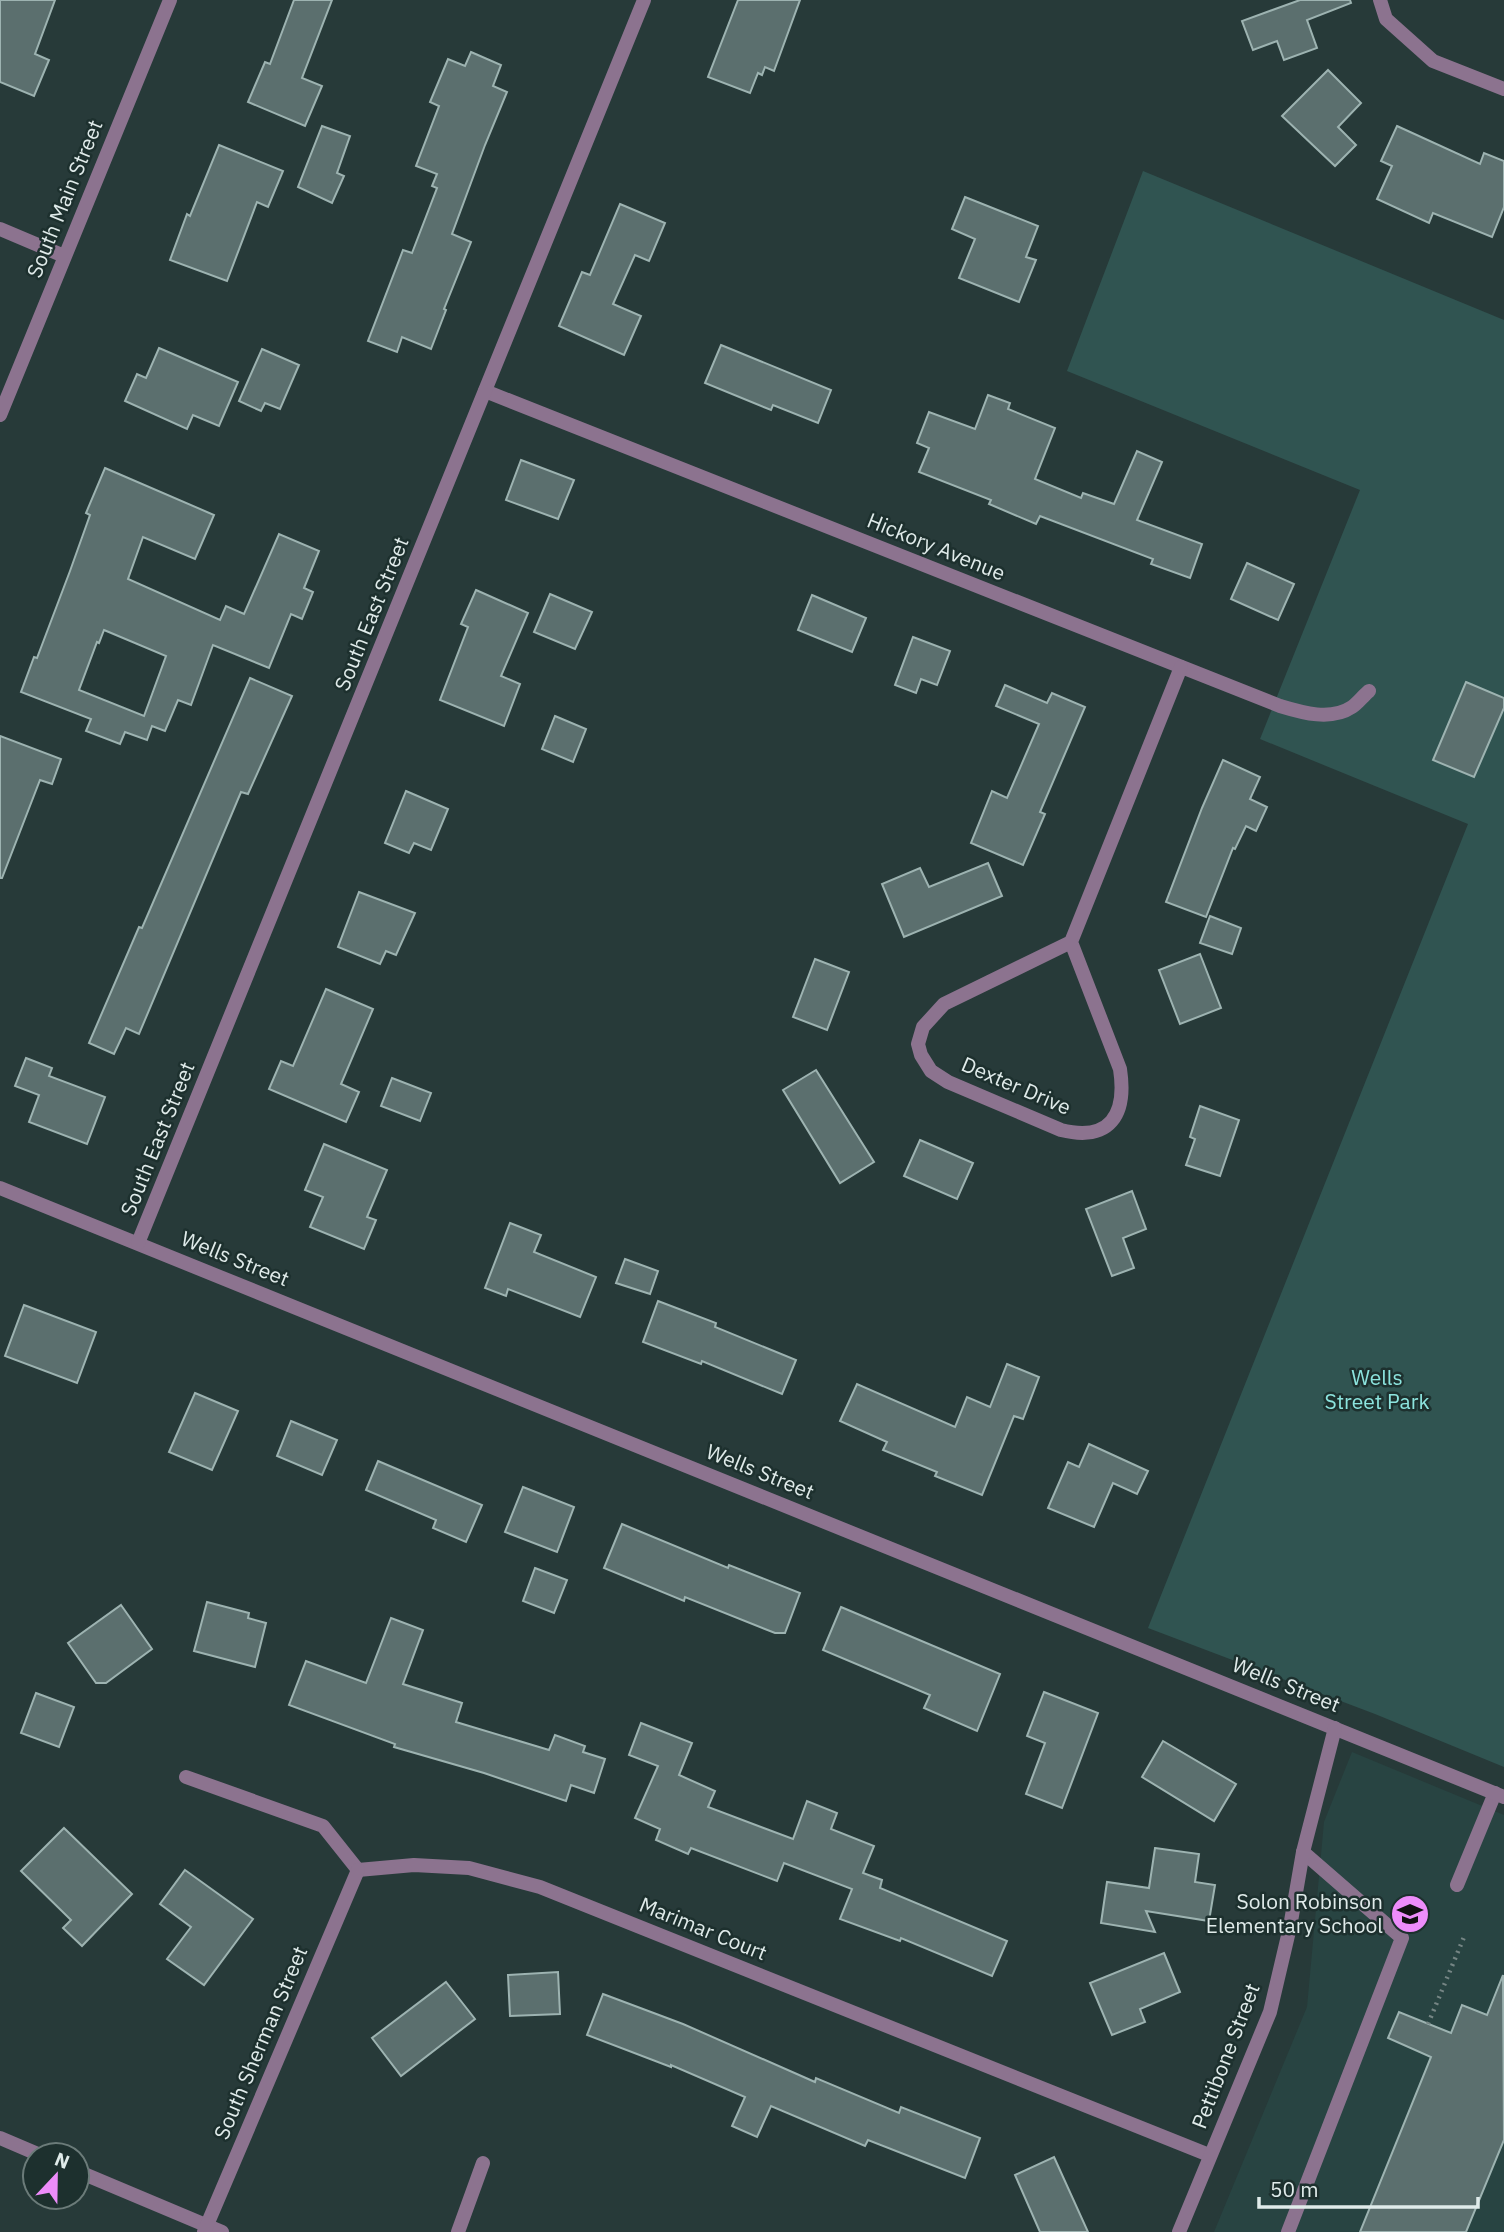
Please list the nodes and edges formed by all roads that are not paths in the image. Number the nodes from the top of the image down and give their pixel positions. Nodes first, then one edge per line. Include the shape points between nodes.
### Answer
1 (170, 0) edge
2 (644, 0) edge
3 (1380, 0) edge
4 (1504, 89) edge
5 (0, 229) edge
6 (64, 256) junction
7 (485, 391) junction
8 (0, 415) edge
9 (1181, 667) junction
10 (1369, 691) dead end
11 (1070, 942) junction
12 (0, 1188) edge
13 (138, 1243) junction
14 (1335, 1728) junction
15 (186, 1777) dead end
16 (1500, 1795) edge
17 (1303, 1852) junction
18 (358, 1870) junction
19 (1457, 1885) dead end
20 (0, 2138) edge
21 (21, 2147) edge
22 (1209, 2155) junction
23 (483, 2163) dead end
24 (91, 2177) edge
25 (205, 2229) edge
26 (222, 2232) edge
27 (458, 2232) edge
28 (1179, 2232) edge
29 (1288, 2232) edge

1 - 6 street, South Main Street
2 - 7 street, South East Street
3 - 4 street via 1387,19 1433,61
5 - 6 street
6 - 8 street, South Main Street
7 - 9 street, Hickory Avenue
7 - 13 street, South East Street
9 - 10 street, Hickory Avenue via 1303,713 1325,715 1351,708
9 - 11 street
11 - 11 street, Dexter Drive via 944,1004 923,1027 918,1044 931,1071 948,1082 1081,1135 1100,1130 1113,1120 1123,1089 1120,1069
12 - 13 street, Wells Street
13 - 14 street, Wells Street
14 - 16 street, Wells Street
14 - 17 street, Pettibone Street
15 - 18 street via 323,1826
16 - 19 street
17 - 22 street, Pettibone Street via 1270,2012
17 - 29 street via 1402,1938
18 - 22 street, Marimar Court via 414,1865 469,1868 540,1886
18 - 25 street, South Sherman Street
20 - 21 street
22 - 28 street, Pettibone Street
23 - 27 street
24 - 25 street
25 - 26 street

